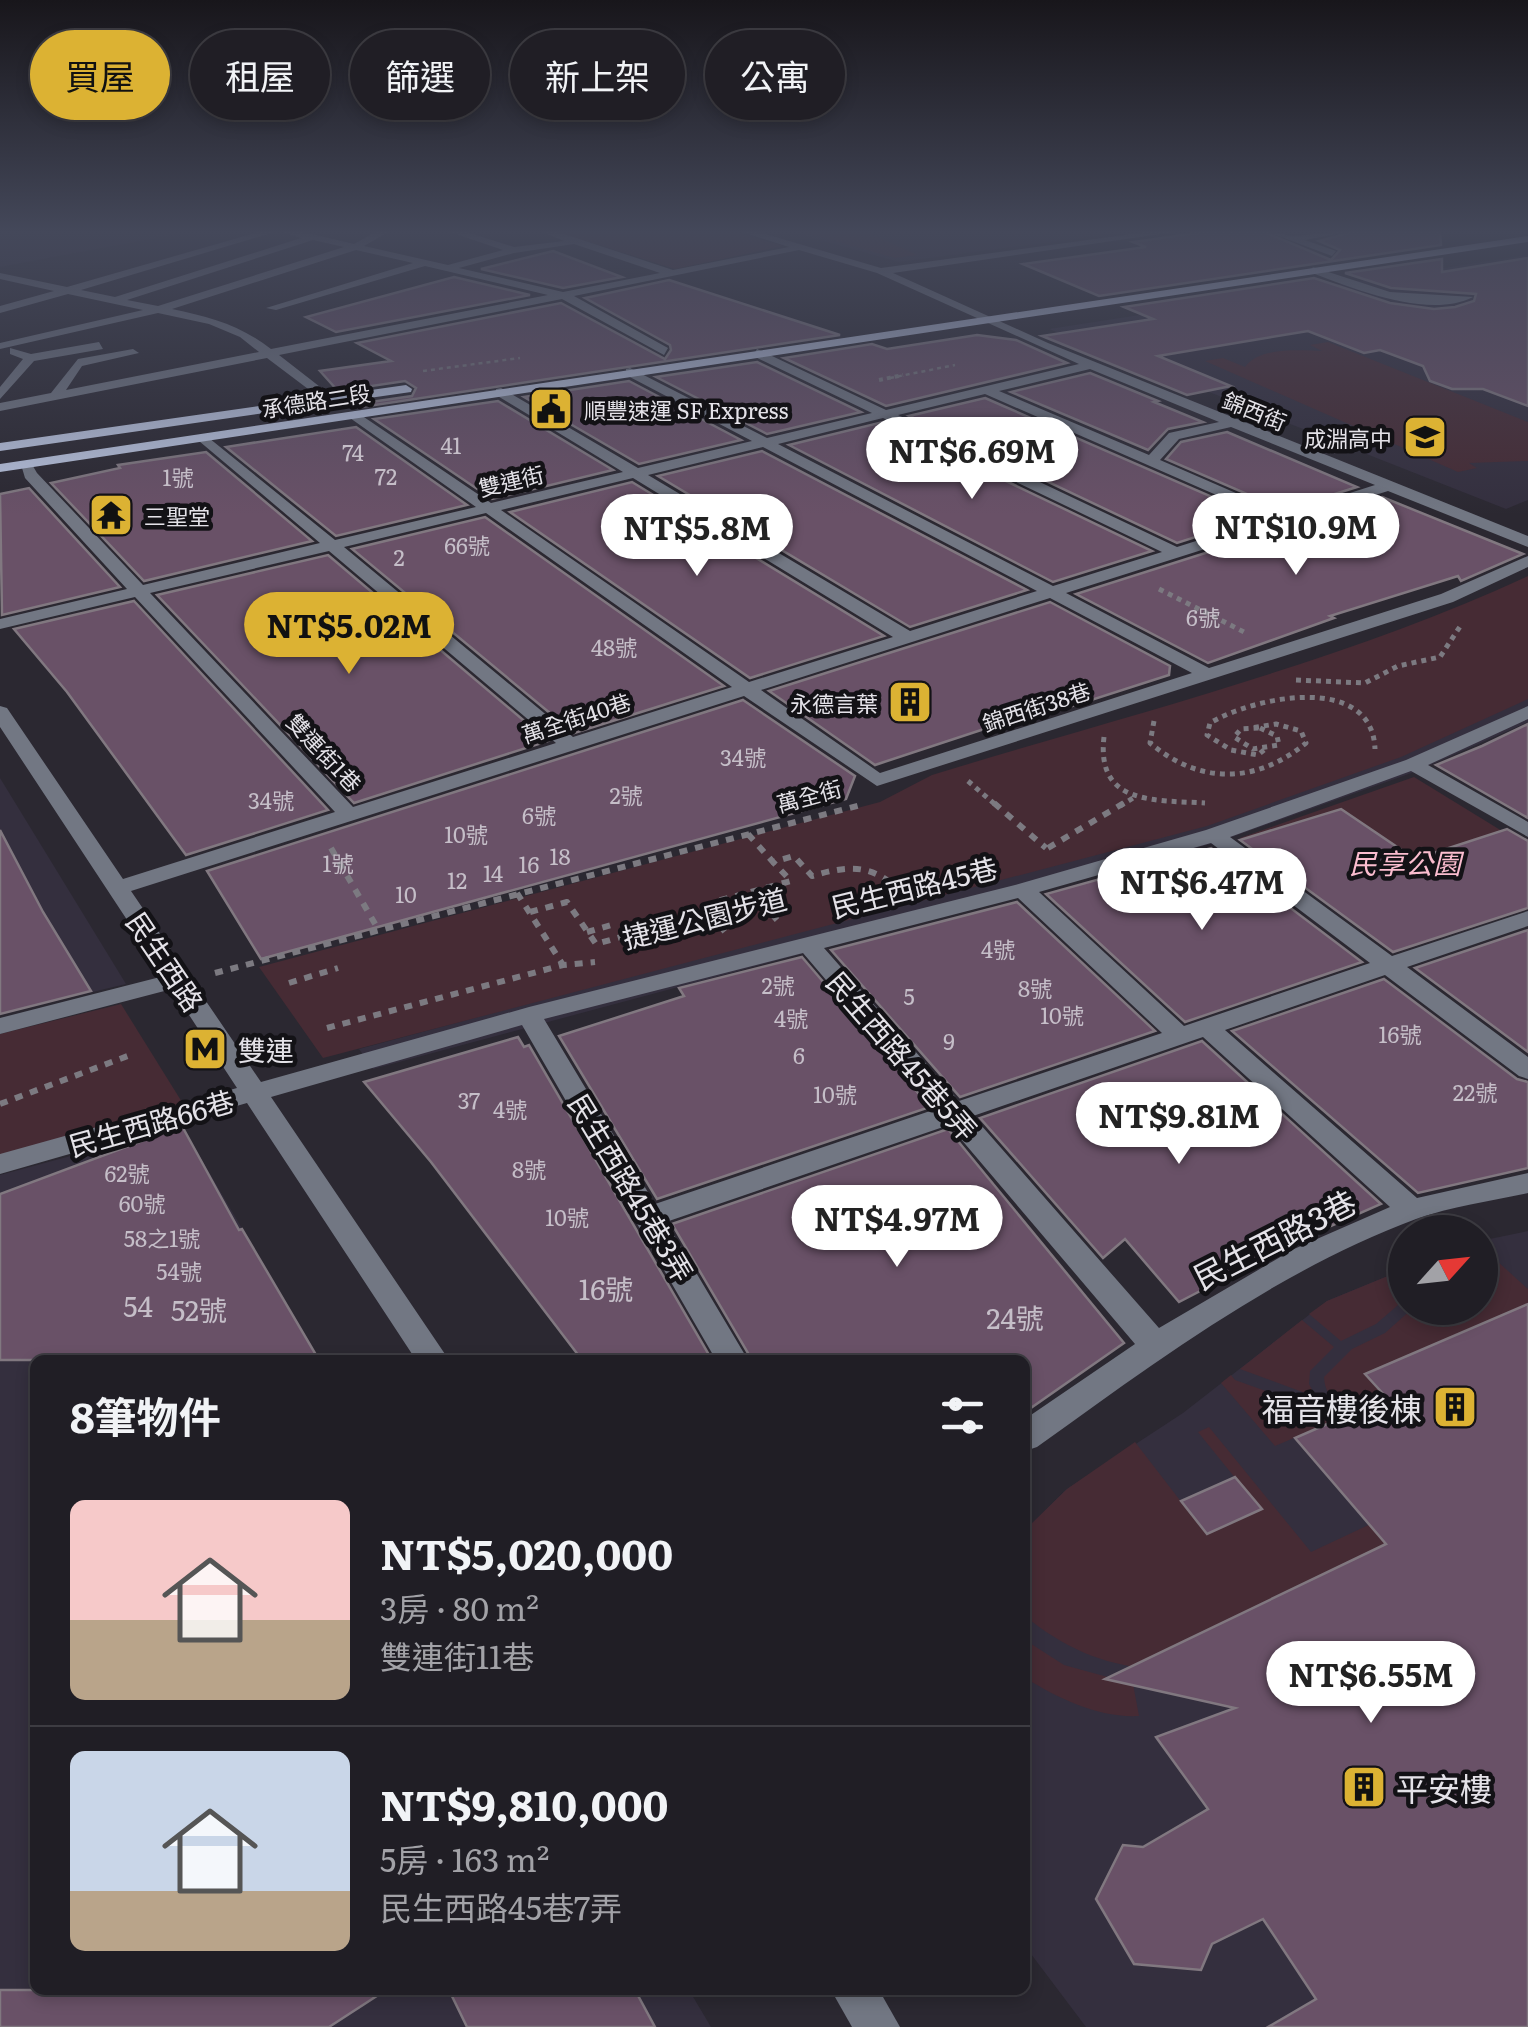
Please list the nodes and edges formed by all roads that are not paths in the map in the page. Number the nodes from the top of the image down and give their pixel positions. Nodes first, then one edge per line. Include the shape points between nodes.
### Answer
1 (87, 326) edge
2 (96, 326) edge
3 (223, 326) edge
4 (408, 326) edge
5 (618, 326) edge
6 (948, 326) edge
7 (999, 326) edge
8 (106, 333) dead end
9 (1, 345) edge
10 (683, 348) dead end
11 (664, 351) junction
12 (132, 353) junction
13 (269, 353) junction
14 (645, 354) dead end
15 (757, 354) junction
16 (30, 358) junction
17 (1092, 365) junction
18 (630, 372) junction
19 (164, 374) junction
20 (418, 387) dead end
21 (986, 390) junction
22 (501, 392) junction
23 (0, 395) edge
24 (55, 396) junction
25 (328, 400) junction
26 (0, 407) edge
27 (354, 414) junction
28 (884, 414) junction
29 (1234, 422) junction
30 (204, 438) junction
31 (761, 444) junction
32 (0, 447) edge
33 (1152, 462) junction
34 (25, 464) junction
35 (0, 468) edge
36 (634, 474) junction
37 (1387, 486) junction
38 (486, 509) junction
39 (1284, 519) junction
40 (1525, 537) edge
41 (331, 546) junction
42 (1176, 553) junction
43 (1528, 561) edge
44 (141, 591) junction
45 (1049, 593) junction
46 (0, 624) edge
47 (908, 638) junction
48 (1209, 675) junction
49 (746, 689) junction
50 (0, 712) edge
51 (1528, 712) edge
52 (570, 745) junction
53 (10, 746) edge
54 (1413, 764) junction
55 (876, 780) joint
56 (349, 815) junction
57 (1528, 831) edge
58 (1214, 836) junction
59 (118, 888) junction
60 (1023, 890) junction
61 (1528, 918) edge
62 (808, 944) junction
63 (1390, 966) junction
64 (179, 980) junction
65 (529, 1015) junction
66 (0, 1026) edge
67 (1207, 1027) junction
68 (1180, 1036) junction
69 (1528, 1070) edge
70 (302, 1080) joint
71 (254, 1093) junction
72 (953, 1112) junction
73 (0, 1164) edge
74 (1528, 1184) edge
75 (1412, 1210) junction
76 (651, 1216) junction
77 (1156, 1346) junction
78 (429, 1355) edge
79 (729, 1355) edge
80 (1030, 1434) edge
81 (856, 1995) edge
82 (878, 2027) edge

1 - 9 street
2 - 8 street
3 - 13 street
4 - 13 street
5 - 11 street
6 - 15 main road, 承德路二段
7 - 17 street, 錦西街
9 - 16 street
10 - 11 main road
11 - 14 main road
12 - 16 street via 118,342
12 - 19 street
12 - 24 street via 78,363
13 - 19 street
13 - 25 street
15 - 18 main road, 承德路二段
15 - 28 street
16 - 23 street
17 - 21 street, 雙連街
17 - 29 street, 錦西街
18 - 22 main road, 承德路二段
18 - 31 street
19 - 24 street
20 - 25 main road, 承德路二段
21 - 28 street, 雙連街
21 - 33 street
22 - 27 main road, 承德路二段
22 - 36 street
24 - 26 street
25 - 32 main road, 承德路二段
27 - 30 main road, 承德路二段
27 - 38 street, 萬全街
28 - 31 street, 雙連街
28 - 42 street
29 - 33 street via 1174,436
29 - 37 street, 錦西街
30 - 34 main road, 承德路二段
30 - 41 street
31 - 36 street, 雙連街
31 - 45 street
33 - 39 street
34 - 35 main road, 承德路二段
34 - 44 street, 雙連街1巷
36 - 38 street, 雙連街
36 - 47 street
37 - 39 street, 萬全街40巷
37 - 40 street, 錦西街
38 - 41 street, 雙連街
38 - 49 street, 萬全街
39 - 42 street, 萬全街40巷
41 - 44 street, 雙連街
41 - 52 street
42 - 45 street, 萬全街40巷
43 - 48 street, 錦西街38巷 via 1447,598
44 - 46 street, 雙連街
44 - 56 street, 雙連街1巷
45 - 47 street, 萬全街40巷
45 - 48 street
47 - 49 street, 萬全街40巷
48 - 55 street, 錦西街38巷
49 - 52 street, 萬全街40巷
49 - 55 street, 萬全街
50 - 53 street, 民生西路
51 - 54 street, 民生西路45巷
52 - 56 street, 萬全街40巷
53 - 59 street, 民生西路
54 - 57 street
54 - 58 street, 民生西路45巷
56 - 59 street, 萬全街40巷
58 - 60 street, 民生西路45巷
58 - 63 street
59 - 64 street, 民生西路
60 - 62 street, 民生西路45巷
60 - 68 street
61 - 63 street
62 - 65 street, 民生西路45巷
62 - 72 street, 民生西路45巷5弄
63 - 67 street
63 - 69 street
64 - 66 street
64 - 71 street, 民生西路
65 - 70 street, 民生西路45巷
65 - 76 street, 民生西路45巷3弄
67 - 68 street
67 - 75 street
68 - 72 street
70 - 71 street, 民生西路66巷
71 - 73 street, 民生西路66巷
71 - 78 street, 民生西路
72 - 76 street
72 - 77 street, 民生西路45巷5弄
74 - 75 street, 民生西路3巷
75 - 77 street, 民生西路3巷 via 1238,1290
76 - 79 street, 民生西路45巷3弄
77 - 80 street, 民生西路3巷
81 - 82 street

